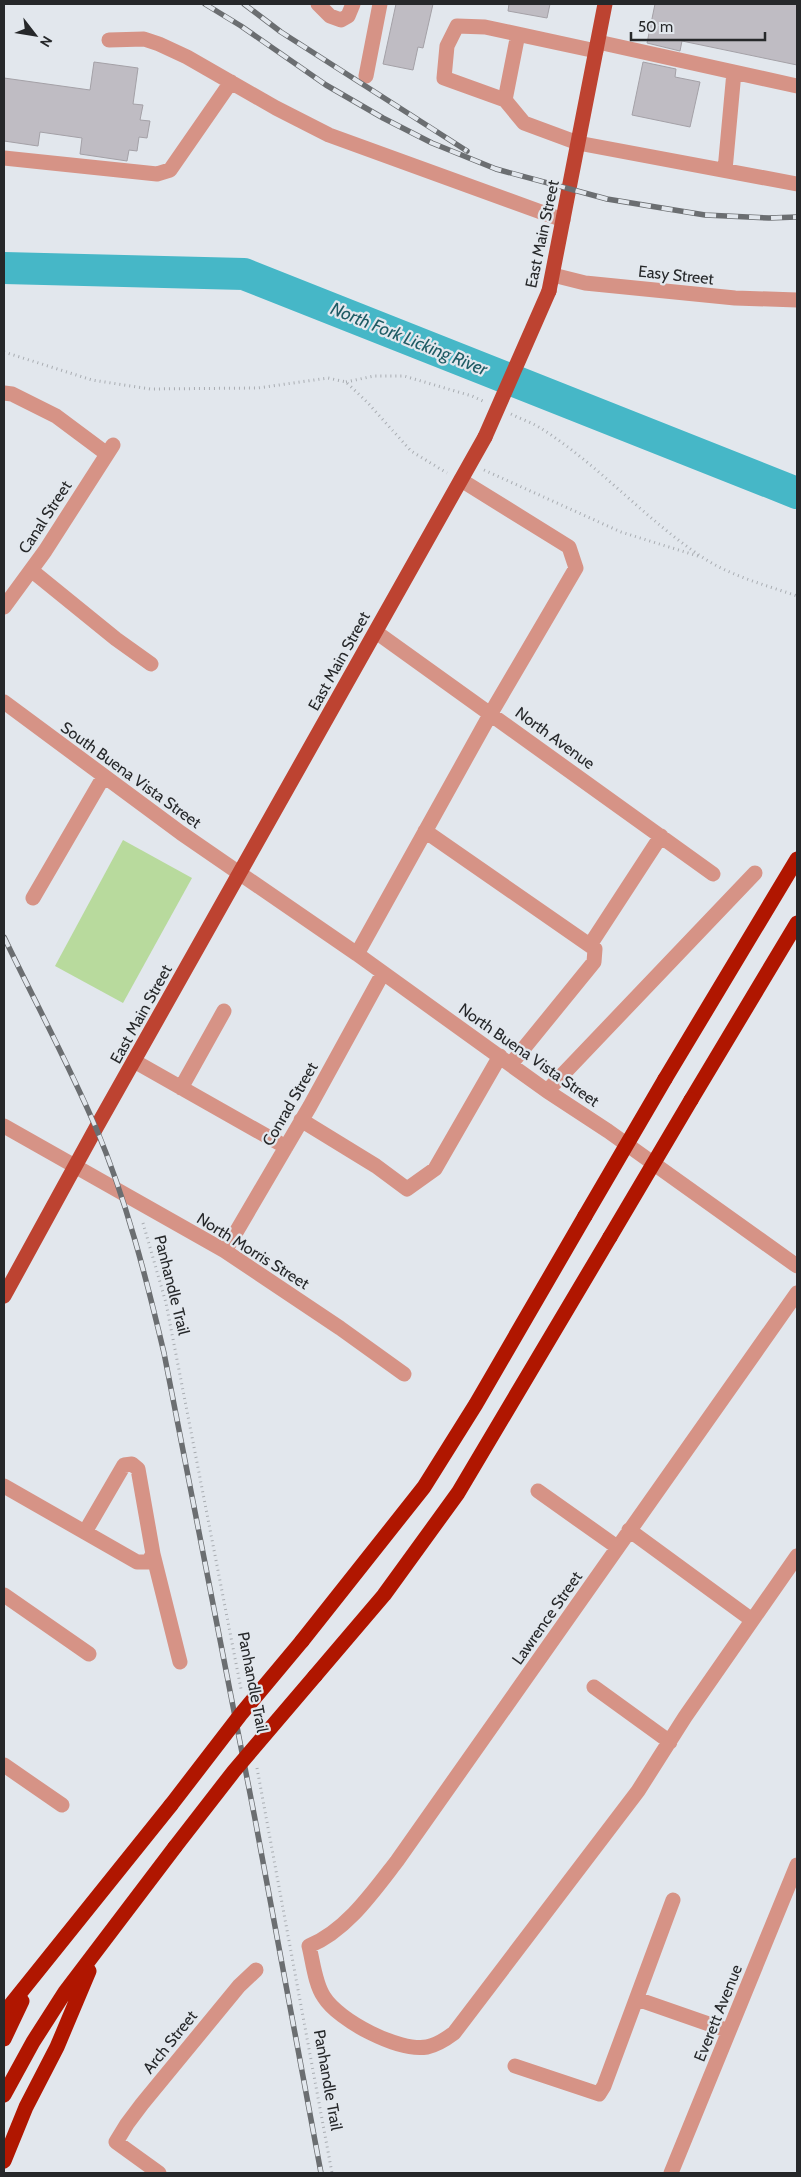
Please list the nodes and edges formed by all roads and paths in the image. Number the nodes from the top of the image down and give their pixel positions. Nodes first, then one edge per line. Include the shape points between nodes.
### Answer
1 (318, 4) edge
2 (353, 4) edge
3 (380, 4) edge
4 (605, 4) edge
5 (518, 34) junction
6 (109, 40) dead end
7 (597, 46) junction
8 (734, 72) junction
9 (366, 76) dead end
10 (231, 82) junction
11 (797, 86) edge
12 (505, 100) junction
13 (578, 143) junction
14 (4, 158) edge
15 (725, 170) junction
16 (796, 179) edge
17 (563, 220) junction
18 (552, 275) junction
19 (797, 300) edge
20 (4, 352) edge
21 (346, 382) junction
22 (4, 392) edge
23 (489, 404) dead end
24 (506, 412) dead end
25 (470, 464) junction
26 (461, 480) junction
27 (704, 558) junction
28 (31, 570) junction
29 (797, 596) edge
30 (4, 607) edge
31 (376, 632) junction
32 (151, 664) dead end
33 (4, 702) edge
34 (491, 713) junction
35 (104, 776) junction
36 (425, 831) junction
37 (661, 836) junction
38 (797, 859) edge
39 (755, 873) dead end
40 (239, 874) junction
41 (713, 874) dead end
42 (33, 898) dead end
43 (797, 923) edge
44 (590, 945) junction
45 (357, 954) junction
46 (383, 973) junction
47 (224, 1011) dead end
48 (506, 1060) junction
49 (134, 1061) junction
50 (180, 1088) junction
51 (547, 1091) junction
52 (301, 1120) junction
53 (4, 1126) edge
54 (286, 1147) junction
55 (76, 1166) junction
56 (133, 1200) junction
57 (226, 1251) junction
58 (797, 1266) edge
59 (797, 1293) edge
60 (4, 1296) edge
61 (404, 1374) dead end
62 (4, 1486) edge
63 (538, 1491) dead end
64 (629, 1530) junction
65 (85, 1532) junction
66 (617, 1547) junction
67 (154, 1554) junction
68 (797, 1556) edge
69 (4, 1596) edge
70 (752, 1620) junction
71 (89, 1654) dead end
72 (180, 1662) dead end
73 (594, 1687) dead end
74 (242, 1690) dead end
75 (670, 1742) junction
76 (255, 1759) dead end
77 (4, 1765) edge
78 (62, 1805) dead end
79 (797, 1865) edge
80 (673, 1900) dead end
81 (100, 1946) junction
82 (256, 1970) dead end
83 (30, 1983) junction
84 (637, 1999) junction
85 (4, 2013) edge
86 (729, 2031) junction
87 (4, 2038) edge
88 (515, 2066) dead end
89 (4, 2095) edge
90 (4, 2161) edge
91 (159, 2173) edge
92 (332, 2173) edge
93 (671, 2173) edge

1 - 2 street via 330,16 341,20 348,16
3 - 9 street
4 - 7 main road, East Main Street
5 - 7 street
5 - 12 street
5 - 12 street via 485,27 457,26 447,46 444,78
6 - 10 street via 144,39 159,44
7 - 8 street
7 - 13 main road, East Main Street
8 - 11 street
8 - 15 street
10 - 14 street via 170,170 157,174
10 - 17 street via 329,135
12 - 13 street via 524,124
13 - 15 street
13 - 17 main road, East Main Street
15 - 16 street
17 - 18 main road, East Main Street
18 - 19 street, Easy Street via 585,283 735,298
18 - 25 main road, East Main Street, bridge via 549,291
20 - 21 path via 92,380 150,389 258,388 328,378
21 - 23 path via 374,376 404,376
21 - 26 path via 411,451
22 - 28 street, Canal Street via 56,416 110,449
24 - 27 path via 540,428 590,463 662,528
25 - 26 main road, East Main Street
25 - 27 path via 594,521
26 - 31 main road, East Main Street
26 - 34 street via 569,547 576,568
27 - 29 path via 733,573
28 - 30 street, Canal Street
28 - 32 street
31 - 34 street, North Avenue
31 - 40 main road, East Main Street
33 - 35 street, South Buena Vista Street
34 - 36 street
34 - 37 street, North Avenue
35 - 40 street, South Buena Vista Street
35 - 42 street
36 - 44 street
36 - 45 street
37 - 41 street, North Avenue
37 - 44 street
38 - 83 highway, bridge via 424,1487
39 - 51 street
40 - 45 street, North Buena Vista Street
40 - 49 main road, East Main Street
43 - 81 highway, bridge via 458,1493 384,1595 234,1771
44 - 48 street via 595,949 594,962
45 - 46 street, North Buena Vista Street
46 - 48 street, North Buena Vista Street
46 - 52 street, Conrad Street
47 - 50 street
48 - 51 street, North Buena Vista Street
48 - 52 street via 436,1169 407,1189
49 - 50 street
49 - 55 main road, East Main Street
50 - 54 street
51 - 58 street, North Buena Vista Street
52 - 54 street, Conrad Street
53 - 55 street, North Morris Street
54 - 57 street, Conrad Street
55 - 56 street, North Morris Street
55 - 60 main road, East Main Street
56 - 57 street, North Morris Street
56 - 74 path, Panhandle Trail via 147,1234 166,1303
57 - 61 street, North Morris Street
59 - 64 street, Lawrence Street
62 - 65 street
63 - 66 street
64 - 66 street, Lawrence Street
64 - 70 street
65 - 67 street via 137,1562 148,1562
65 - 67 street via 124,1465 132,1464 138,1469
66 - 75 street, Lawrence Street via 397,1861 335,1931 309,1946 323,1996 345,2017 399,2045 419,2048 438,2044 454,2033 614,1824
67 - 72 street
68 - 70 street
69 - 71 street
70 - 75 street
73 - 75 street
76 - 92 path, Panhandle Trail
77 - 78 street
79 - 86 street, Everett Avenue
80 - 84 street
81 - 89 highway via 65,1992
81 - 90 highway
82 - 91 street, Arch Street via 239,1986 126,2124 116,2142
83 - 85 highway
83 - 87 highway
84 - 86 street
84 - 88 street via 599,2094
86 - 93 street, Everett Avenue

